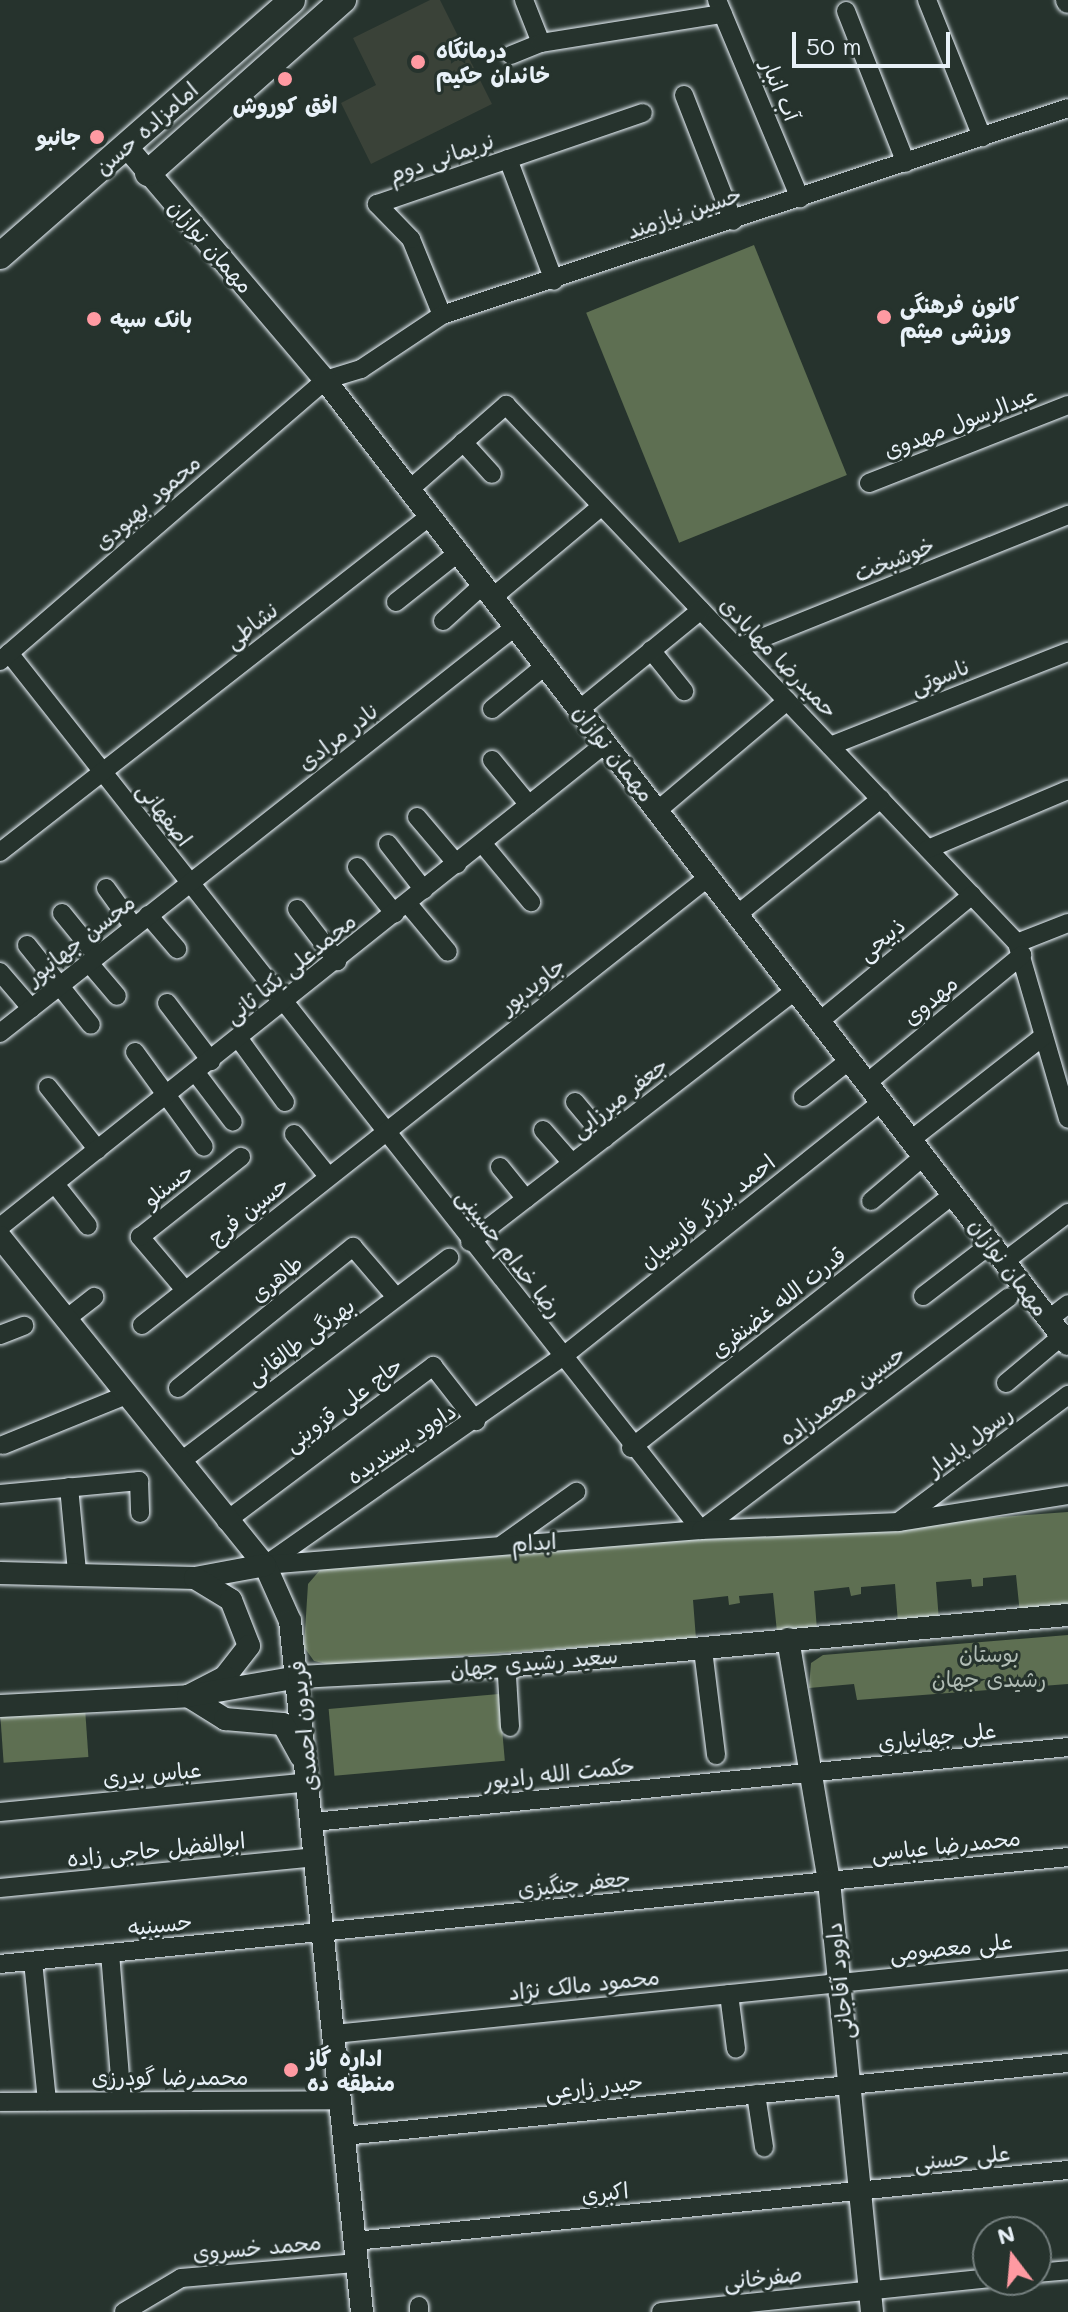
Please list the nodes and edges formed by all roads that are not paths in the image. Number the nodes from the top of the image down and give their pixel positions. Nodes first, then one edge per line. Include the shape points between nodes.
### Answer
1 (292, 0) edge
2 (343, 0) edge
3 (524, 0) edge
4 (927, 0) edge
5 (720, 7) edge
6 (846, 11) dead end
7 (541, 43) junction
8 (511, 55) dead end
9 (684, 95) dead end
10 (1068, 108) edge
11 (643, 113) dead end
12 (982, 137) junction
13 (126, 146) junction
14 (508, 159) junction
15 (906, 163) junction
16 (148, 173) junction
17 (800, 198) junction
18 (733, 221) junction
19 (0, 256) edge
20 (554, 281) junction
21 (442, 315) junction
22 (325, 380) junction
23 (1068, 405) edge
24 (463, 442) junction
25 (492, 474) dead end
26 (869, 483) dead end
27 (410, 489) junction
28 (602, 506) junction
29 (1068, 515) edge
30 (430, 516) junction
31 (459, 552) junction
32 (488, 590) junction
33 (396, 602) dead end
34 (701, 610) junction
35 (443, 621) dead end
36 (516, 626) junction
37 (737, 648) junction
38 (651, 650) junction
39 (1068, 652) edge
40 (4, 657) edge
41 (546, 665) junction
42 (684, 691) dead end
43 (787, 701) junction
44 (492, 709) dead end
45 (580, 709) junction
46 (606, 743) junction
47 (830, 746) junction
48 (492, 760) dead end
49 (102, 773) junction
50 (1068, 790) edge
51 (881, 799) junction
52 (529, 805) junction
53 (658, 810) junction
54 (417, 817) dead end
55 (482, 843) junction
56 (388, 844) dead end
57 (928, 849) junction
58 (0, 852) edge
59 (457, 864) junction
60 (357, 867) dead end
61 (710, 876) junction
62 (189, 883) junction
63 (106, 888) dead end
64 (424, 890) junction
65 (972, 895) junction
66 (531, 902) dead end
67 (297, 909) dead end
68 (401, 909) junction
69 (62, 913) dead end
70 (739, 913) junction
71 (141, 921) junction
72 (1068, 923) edge
73 (27, 945) dead end
74 (177, 949) dead end
75 (1020, 949) junction
76 (448, 952) dead end
77 (93, 960) junction
78 (337, 961) junction
79 (0, 972) edge
80 (61, 985) junction
81 (797, 989) junction
82 (117, 996) dead end
83 (167, 1003) dead end
84 (283, 1004) junction
85 (31, 1008) junction
86 (821, 1020) junction
87 (91, 1025) dead end
88 (0, 1033) edge
89 (1044, 1036) junction
90 (239, 1039) junction
91 (135, 1052) dead end
92 (1059, 1056) edge
93 (851, 1059) junction
94 (211, 1061) junction
95 (196, 1073) junction
96 (868, 1082) junction
97 (48, 1087) dead end
98 (167, 1096) junction
99 (803, 1097) dead end
100 (883, 1101) junction
101 (285, 1102) dead end
102 (575, 1102) dead end
103 (1068, 1119) edge
104 (233, 1122) dead end
105 (543, 1130) dead end
106 (384, 1132) junction
107 (294, 1134) dead end
108 (605, 1138) junction
109 (204, 1147) dead end
110 (918, 1147) junction
111 (98, 1150) junction
112 (241, 1157) dead end
113 (572, 1163) junction
114 (500, 1167) dead end
115 (328, 1176) junction
116 (55, 1184) junction
117 (954, 1194) junction
118 (526, 1199) junction
119 (871, 1201) dead end
120 (1068, 1213) edge
121 (88, 1226) dead end
122 (0, 1227) edge
123 (0, 1237) edge
124 (470, 1242) junction
125 (998, 1252) junction
126 (449, 1258) dead end
127 (185, 1290) junction
128 (923, 1296) dead end
129 (94, 1297) dead end
130 (396, 1297) junction
131 (1009, 1297) dead end
132 (1068, 1304) edge
133 (66, 1319) junction
134 (142, 1325) dead end
135 (24, 1326) dead end
136 (1060, 1333) edge
137 (0, 1335) edge
138 (561, 1358) junction
139 (1006, 1383) dead end
140 (178, 1388) dead end
141 (126, 1395) junction
142 (1068, 1395) edge
143 (476, 1421) junction
144 (3, 1445) dead end
145 (631, 1448) junction
146 (180, 1462) junction
147 (69, 1487) junction
148 (576, 1492) dead end
149 (0, 1494) edge
150 (1068, 1495) edge
151 (140, 1513) dead end
152 (226, 1521) junction
153 (899, 1522) junction
154 (701, 1530) junction
155 (502, 1545) junction
156 (265, 1565) junction
157 (77, 1571) junction
158 (0, 1573) edge
159 (195, 1578) junction
160 (1068, 1615) edge
161 (1068, 1629) edge
162 (789, 1646) junction
163 (704, 1652) junction
164 (506, 1671) junction
165 (299, 1677) junction
166 (188, 1696) junction
167 (0, 1706) edge
168 (304, 1720) junction
169 (510, 1727) dead end
170 (1068, 1747) edge
171 (716, 1755) dead end
172 (810, 1772) junction
173 (309, 1782) junction
174 (0, 1812) edge
175 (313, 1822) junction
176 (316, 1857) junction
177 (1068, 1857) edge
178 (829, 1881) junction
179 (0, 1888) edge
180 (324, 1932) junction
181 (110, 1953) junction
182 (1068, 1960) edge
183 (33, 1961) junction
184 (0, 1964) edge
185 (839, 1983) junction
186 (729, 1994) junction
187 (334, 2034) junction
188 (736, 2049) dead end
189 (1068, 2063) edge
190 (849, 2085) junction
191 (756, 2094) junction
192 (340, 2100) junction
193 (47, 2101) junction
194 (122, 2101) junction
195 (0, 2102) edge
196 (344, 2136) junction
197 (764, 2147) dead end
198 (1068, 2170) edge
199 (860, 2191) junction
200 (356, 2252) junction
201 (972, 2281) edge
202 (871, 2301) edge
203 (124, 2312) edge
204 (362, 2312) edge
205 (661, 2312) edge

1 - 13 main road, امامزاده حسن
2 - 16 main road, امامزاده حسن
3 - 7 street
4 - 12 street
5 - 7 street
5 - 17 street, آب انبار
6 - 15 street
7 - 8 street
9 - 18 street
10 - 12 street, حسین نیازمند
11 - 14 street, نریمانی دوم
12 - 15 street, حسین نیازمند
13 - 16 street, مهمان نوازان
13 - 19 main road, امامزاده حسن
14 - 20 street
14 - 21 street, نریمانی دوم via 377,204 411,239
15 - 17 street, حسین نیازمند
16 - 22 street, مهمان نوازان
17 - 18 street, حسین نیازمند
18 - 20 street, حسین نیازمند
20 - 21 street, حسین نیازمند
21 - 22 street, حسین نیازمند via 361,369
22 - 27 street, مهمان نوازان
22 - 40 street, محمود بهبودی
23 - 26 street, عبدالرسول مهدوی
24 - 25 street
24 - 27 street
24 - 28 street, حمیدرضا مهابادی via 506,405
27 - 30 street, مهمان نوازان
28 - 32 street
28 - 34 street, حمیدرضا مهابادی
29 - 37 street, خوشبخت
30 - 31 street, مهمان نوازان
30 - 49 street, نشاطی
31 - 32 street, مهمان نوازان
31 - 33 street
32 - 35 street
32 - 36 street, مهمان نوازان
34 - 37 street, حمیدرضا مهابادی
34 - 38 street
36 - 41 street, مهمان نوازان
36 - 62 street, نادر مرادی
37 - 43 street, حمیدرضا مهابادی
38 - 42 street
38 - 45 street
39 - 47 street, ناسوتی
40 - 49 street, اصفهانی
41 - 44 street
41 - 45 street, مهمان نوازان
43 - 47 street, حمیدرضا مهابادی
43 - 53 street
45 - 46 street, مهمان نوازان
46 - 52 street, محمدعلی یکتا ثانی
46 - 53 street, مهمان نوازان
47 - 51 street, حمیدرضا مهابادی
48 - 52 street
49 - 58 street, نشاطی
49 - 62 street, اصفهانی
50 - 57 street
51 - 57 street, حمیدرضا مهابادی
51 - 70 street
52 - 55 street, محمدعلی یکتا ثانی
53 - 61 street, مهمان نوازان
54 - 59 street
55 - 59 street, محمدعلی یکتا ثانی
55 - 66 street
56 - 64 street
57 - 65 street, حمیدرضا مهابادی
59 - 64 street, محمدعلی یکتا ثانی
60 - 68 street
61 - 70 street, مهمان نوازان
61 - 106 street, جاویدپور
62 - 71 street, محسن جهانپور
62 - 84 street, اصفهانی
63 - 71 street
64 - 68 street, محمدعلی یکتا ثانی
65 - 75 street, حمیدرضا مهابادی
65 - 86 street, ذبیحی
67 - 78 street
68 - 76 street
68 - 78 street, محمدعلی یکتا ثانی
69 - 77 street
70 - 81 street, مهمان نوازان
71 - 74 street
71 - 77 street, محسن جهانپور
72 - 75 street, مهدوی
73 - 80 street
75 - 89 street
75 - 96 street, مهدوی
77 - 80 street, محسن جهانپور
77 - 82 street
78 - 84 street, محمدعلی یکتا ثانی
79 - 85 street
80 - 85 street, محسن جهانپور
80 - 87 street
81 - 86 street, مهمان نوازان
81 - 108 street, جعفر میرزایی
83 - 94 street
84 - 90 street, محمدعلی یکتا ثانی
84 - 106 street, رضا خدام حسینی
85 - 88 street, محسن جهانپور
86 - 93 street, مهمان نوازان
89 - 92 street
89 - 110 street
90 - 94 street, محمدعلی یکتا ثانی
90 - 101 street
91 - 98 street
92 - 103 street
93 - 96 street, مهمان نوازان
93 - 99 street
94 - 95 street, محمدعلی یکتا ثانی
95 - 98 street, محمدعلی یکتا ثانی
95 - 104 street
96 - 100 street, مهمان نوازان
97 - 111 street
98 - 109 street
98 - 111 street, محمدعلی یکتا ثانی
100 - 110 street, مهمان نوازان
100 - 138 street, احمد برزگر فارسیان
102 - 108 street
105 - 113 street
106 - 115 street, حسین فرج
106 - 124 street, رضا خدام حسینی
107 - 115 street
108 - 113 street, جعفر میرزایی
110 - 117 street, مهمان نوازان
110 - 119 street
111 - 116 street, محمدعلی یکتا ثانی
112 - 127 street, حسنلو via 140,1237
113 - 118 street, جعفر میرزایی
114 - 118 street
115 - 127 street, حسین فرج
116 - 121 street
116 - 122 street, محمدعلی یکتا ثانی
117 - 125 street, مهمان نوازان
117 - 145 street, قدرت الله غضنفری
118 - 124 street, جعفر میرزایی
120 - 125 street
123 - 133 street, فریدون احمدی
124 - 138 street, رضا خدام حسینی
125 - 128 street
125 - 136 street, مهمان نوازان
126 - 130 street, بهرنگی طالقانی
127 - 134 street, حسین فرج
129 - 133 street
130 - 140 street, طاهری via 353,1247
130 - 146 street, بهرنگی طالقانی
131 - 154 street, حسین محمدزاده
132 - 136 street
133 - 141 street, فریدون احمدی
135 - 137 street
136 - 139 street
138 - 143 street, داوود پسندیده
138 - 145 street, رضا خدام حسینی
141 - 144 street
141 - 146 street, فریدون احمدی
142 - 153 street, رسول پایدار
143 - 152 street, حاج علی قزوینی via 433,1366
143 - 156 street, داوود پسندیده
145 - 154 street, رضا خدام حسینی
146 - 152 street, فریدون احمدی
147 - 149 street
147 - 151 street via 139,1481
147 - 157 street
148 - 155 street
150 - 153 street, ابدام
152 - 156 street, فریدون احمدی
153 - 154 street, ابدام
154 - 155 street, ابدام
155 - 156 street, ابدام
156 - 159 street, ابدام
156 - 165 street, فریدون احمدی via 290,1621
157 - 158 street, ابدام
157 - 159 street, ابدام
159 - 166 street via 231,1600 249,1646 225,1677
160 - 162 street, سعید رشیدی جهان
161 - 162 street, سعید رشیدی جهان
162 - 163 street, سعید رشیدی جهان
162 - 172 street, داوود آقاجانی
163 - 164 street, سعید رشیدی جهان
163 - 171 street
164 - 165 street, سعید رشیدی جهان
164 - 168 street, سعید رشیدی جهان via 327,1689
164 - 169 street
165 - 166 street, سعید رشیدی جهان
165 - 168 street, فریدون احمدی
166 - 167 street, سعید رشیدی جهان
166 - 173 street via 225,1719 283,1724 299,1748
168 - 173 street, فریدون احمدی
170 - 172 street, علی جهانیاری
172 - 175 street, حکمت الله رادپور
172 - 178 street, داوود آقاجانی
173 - 174 street, عباس بدری
173 - 175 street, فریدون احمدی
175 - 176 street, فریدون احمدی
176 - 179 street, ابوالفضل حاجی زاده
176 - 180 street, فریدون احمدی
177 - 178 street, محمدرضا عباسی
178 - 180 street, جعفر چنگیزی
178 - 185 street, داوود آقاجانی
180 - 181 street, حسینیه
180 - 187 street, فریدون احمدی
181 - 183 street, حسینیه
181 - 194 street
182 - 185 street, علی معصومی
183 - 184 street, حسینیه
183 - 193 street
185 - 186 street, محمود مالک نژاد
185 - 190 street, داوود آقاجانی
186 - 187 street, محمود مالک نژاد
186 - 188 street
187 - 192 street, فریدون احمدی
189 - 190 street, حیدر زارعی
190 - 191 street, حیدر زارعی
190 - 199 street, داوود آقاجانی
191 - 196 street, حیدر زارعی
191 - 197 street
192 - 194 street, محمدرضا گودرزی
192 - 196 street, فریدون احمدی
193 - 194 street, محمدرضا گودرزی
193 - 195 street, محمدرضا گودرزی
196 - 200 street, فریدون احمدی
198 - 199 street, علی حسنی
199 - 200 street, اکبری
199 - 202 street, داوود آقاجانی
200 - 203 street, محمد خسروی via 181,2278
200 - 204 street, فریدون احمدی
201 - 202 street, صفرخانی
202 - 205 street, صفرخانی

